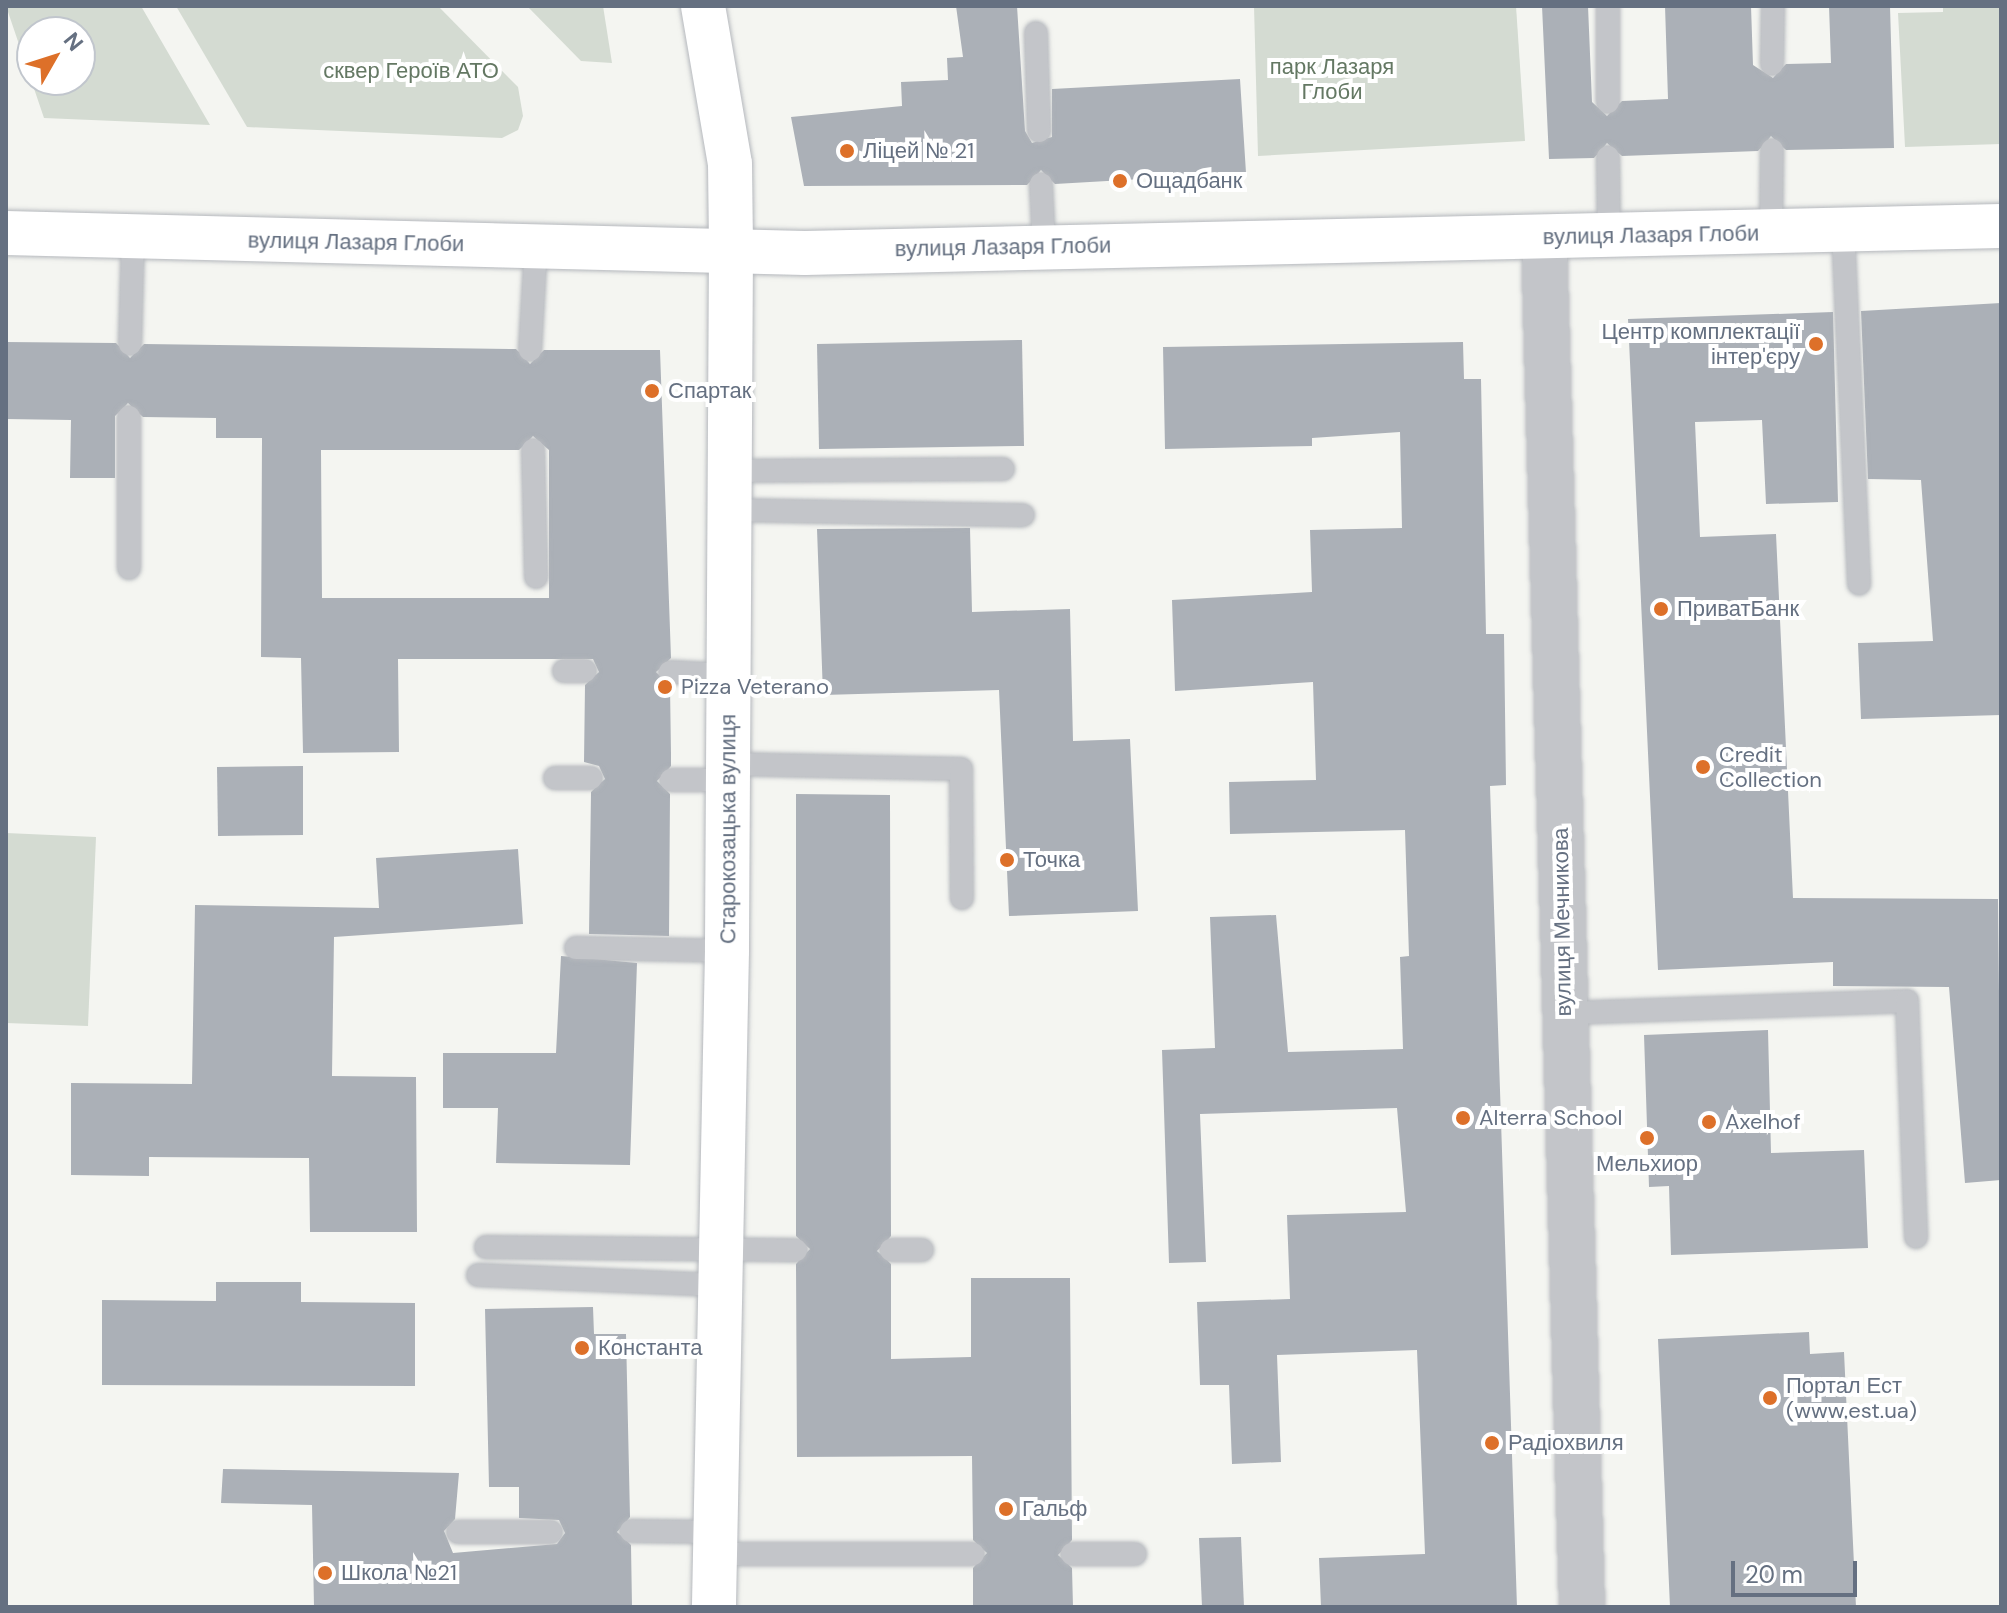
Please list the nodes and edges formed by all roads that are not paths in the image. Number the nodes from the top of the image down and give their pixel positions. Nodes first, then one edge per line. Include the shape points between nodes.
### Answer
1 (703, 6) edge
2 (1608, 6) edge
3 (1773, 6) edge
4 (1036, 33) dead end
5 (1772, 64) dead end
6 (1608, 102) dead end
7 (1039, 131) dead end
8 (1772, 150) dead end
9 (1608, 157) dead end
10 (1041, 184) dead end
11 (2001, 226) edge
12 (1843, 230) junction
13 (1771, 232) junction
14 (6, 233) edge
15 (133, 237) junction
16 (1609, 237) junction
17 (1544, 238) junction
18 (1044, 245) junction
19 (536, 247) junction
20 (731, 250) junction
21 (130, 344) dead end
22 (530, 350) dead end
23 (129, 417) dead end
24 (533, 450) dead end
25 (1003, 469) dead end
26 (729, 490) junction
27 (1023, 515) dead end
28 (129, 568) dead end
29 (536, 577) dead end
30 (1859, 584) dead end
31 (670, 672) dead end
32 (728, 675) junction
33 (728, 772) junction
34 (555, 778) dead end
35 (591, 778) dead end
36 (671, 780) dead end
37 (962, 898) dead end
38 (576, 948) dead end
39 (727, 951) junction
40 (1565, 1013) junction
41 (1916, 1237) dead end
42 (486, 1247) dead end
43 (796, 1250) dead end
44 (891, 1250) dead end
45 (922, 1250) dead end
46 (719, 1266) junction
47 (478, 1275) dead end
48 (631, 1531) dead end
49 (458, 1532) dead end
50 (551, 1532) dead end
51 (715, 1543) junction
52 (973, 1554) dead end
53 (1072, 1554) dead end
54 (1135, 1554) dead end
55 (714, 1607) edge
56 (1582, 1607) edge

1 - 20 main road, Старокозацька вулиця via 730,164
2 - 6 lane
3 - 5 lane
4 - 7 lane
8 - 13 lane
9 - 16 lane
10 - 18 lane
11 - 12 main road, вулиця Лазаря Глоби
12 - 13 main road, вулиця Лазаря Глоби
12 - 30 lane
13 - 16 main road, вулиця Лазаря Глоби
14 - 15 main road, вулиця Лазаря Глоби
15 - 19 main road, вулиця Лазаря Глоби
15 - 21 lane
16 - 17 main road, вулиця Лазаря Глоби
17 - 18 main road, вулиця Лазаря Глоби
17 - 40 street, вулиця Мечникова
18 - 20 main road, вулиця Лазаря Глоби
19 - 20 main road, вулиця Лазаря Глоби
19 - 22 lane
20 - 26 main road, Старокозацька вулиця
23 - 28 lane
24 - 29 lane
25 - 26 lane
26 - 27 lane
26 - 32 main road, Старокозацька вулиця
31 - 32 lane
32 - 33 main road, Старокозацька вулиця
33 - 36 lane
33 - 37 lane via 961,769
33 - 39 main road, Старокозацька вулиця
34 - 35 lane
38 - 39 lane
39 - 46 main road, Старокозацька вулиця
40 - 41 lane via 1907,1001
40 - 56 street, вулиця Мечникова
42 - 46 lane
43 - 46 lane
44 - 45 lane
46 - 47 lane
46 - 51 main road, Старокозацька вулиця
48 - 51 lane
49 - 50 lane
51 - 52 lane
51 - 55 main road, Старокозацька вулиця
53 - 54 lane

